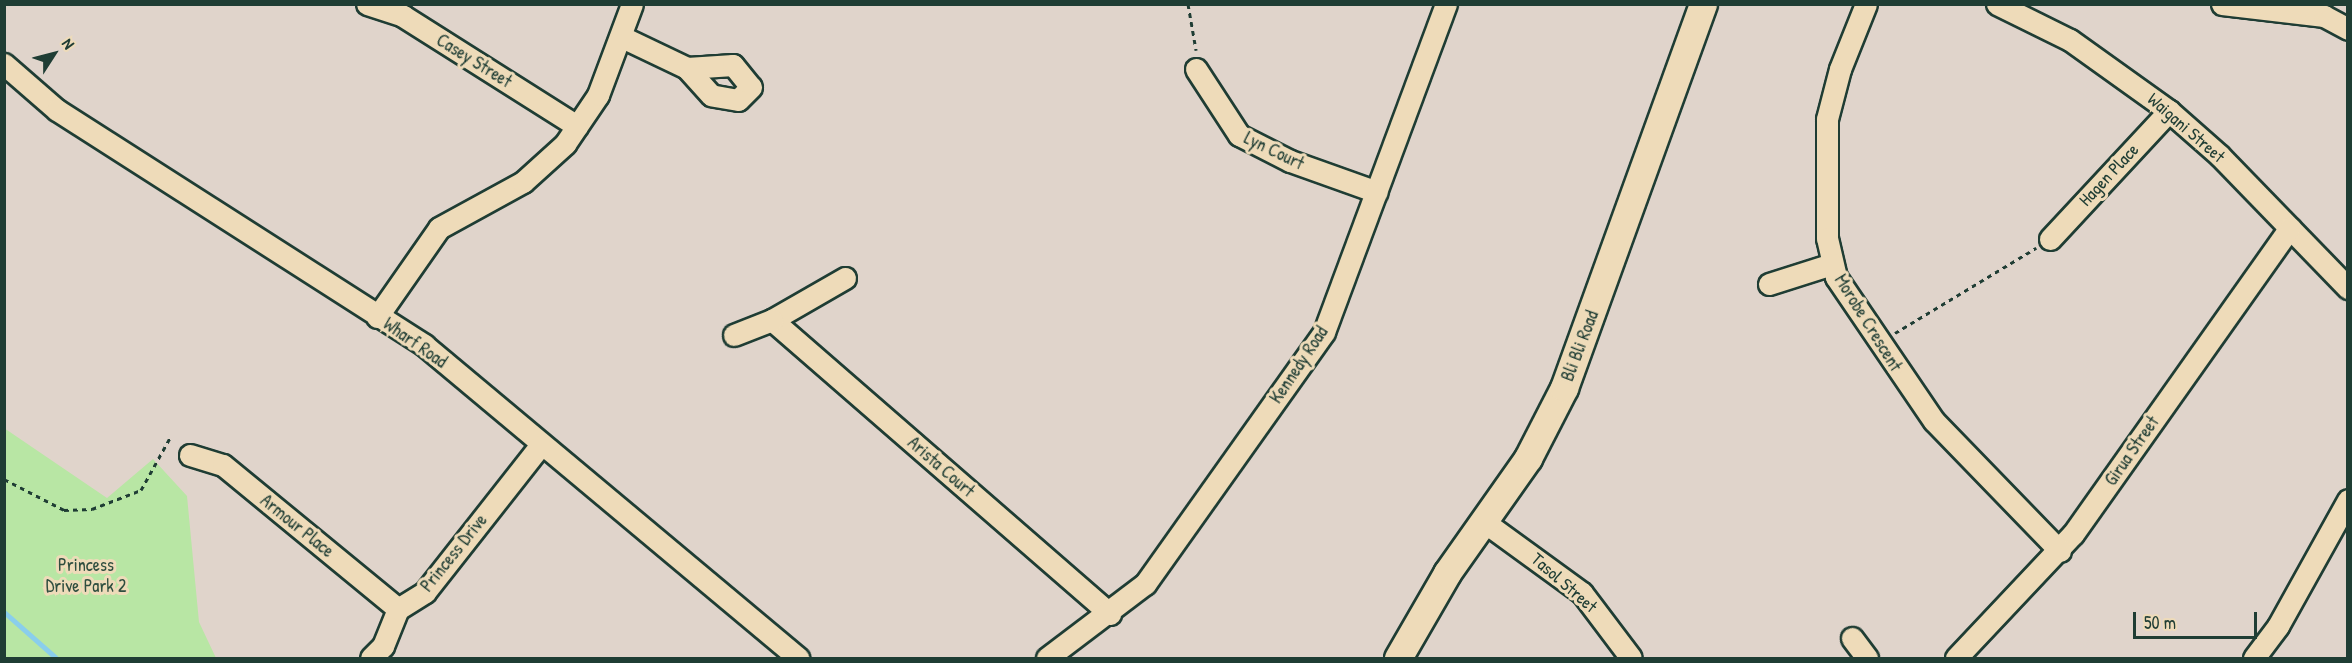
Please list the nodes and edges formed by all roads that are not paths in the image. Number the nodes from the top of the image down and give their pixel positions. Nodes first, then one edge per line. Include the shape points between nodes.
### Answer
1 (367, 4) edge
2 (632, 4) edge
3 (1446, 4) edge
4 (1703, 4) edge
5 (1866, 4) edge
6 (1997, 4) edge
7 (2223, 5) edge
8 (2348, 29) edge
9 (622, 37) junction
10 (4, 64) edge
11 (687, 68) dead end
12 (1196, 69) road end
13 (2169, 111) junction
14 (577, 126) junction
15 (1377, 192) junction
16 (2290, 228) junction
17 (2050, 239) road end
18 (1832, 264) junction
19 (845, 278) dead end
20 (1769, 284) dead end
21 (2348, 288) edge
22 (377, 317) junction
23 (772, 320) junction
24 (734, 335) dead end
25 (540, 446) junction
26 (190, 455) dead end
27 (2348, 500) edge
28 (1483, 521) junction
29 (2060, 551) junction
30 (398, 609) junction
31 (1110, 614) junction
32 (1852, 638) dead end
33 (371, 658) edge
34 (798, 658) edge
35 (1047, 658) edge
36 (1398, 658) edge
37 (1631, 658) edge
38 (1867, 658) edge
39 (1956, 658) edge
40 (2254, 658) edge

1 - 14 street, Casey Street via 403,16
2 - 9 street
3 - 15 street, Kennedy Road
4 - 28 main road, Bli Bli Road via 1564,388 1528,458
5 - 18 street, Morobe Crescent via 1840,69 1827,119 1827,238
6 - 13 street, Waigani Street via 2070,40
7 - 8 street via 2324,16
9 - 11 street
9 - 14 street via 598,95
10 - 22 street, Wharf Road via 57,110
12 - 15 street, Lyn Court via 1239,135 1290,161
13 - 16 street, Waigani Street
13 - 17 street, Hagen Place
14 - 22 street via 524,182 439,228
15 - 31 street, Kennedy Road via 1324,332 1144,584
16 - 21 street, Waigani Street
16 - 29 street, Girua Street
18 - 20 street
18 - 29 street, Morobe Crescent via 1878,342 1934,421
19 - 23 street
22 - 25 street, Wharf Road via 424,345
23 - 24 street
23 - 31 street, Arista Court
25 - 30 street, Princess Drive via 425,592
25 - 34 street, Wharf Road
26 - 30 street, Armour Place via 223,465
27 - 40 street
28 - 36 main road, Bli Bli Road via 1424,608
28 - 37 street, Tasol Street via 1582,593
29 - 39 street, Girua Street
30 - 33 street via 383,646
31 - 35 street, Kennedy Road
32 - 38 street

